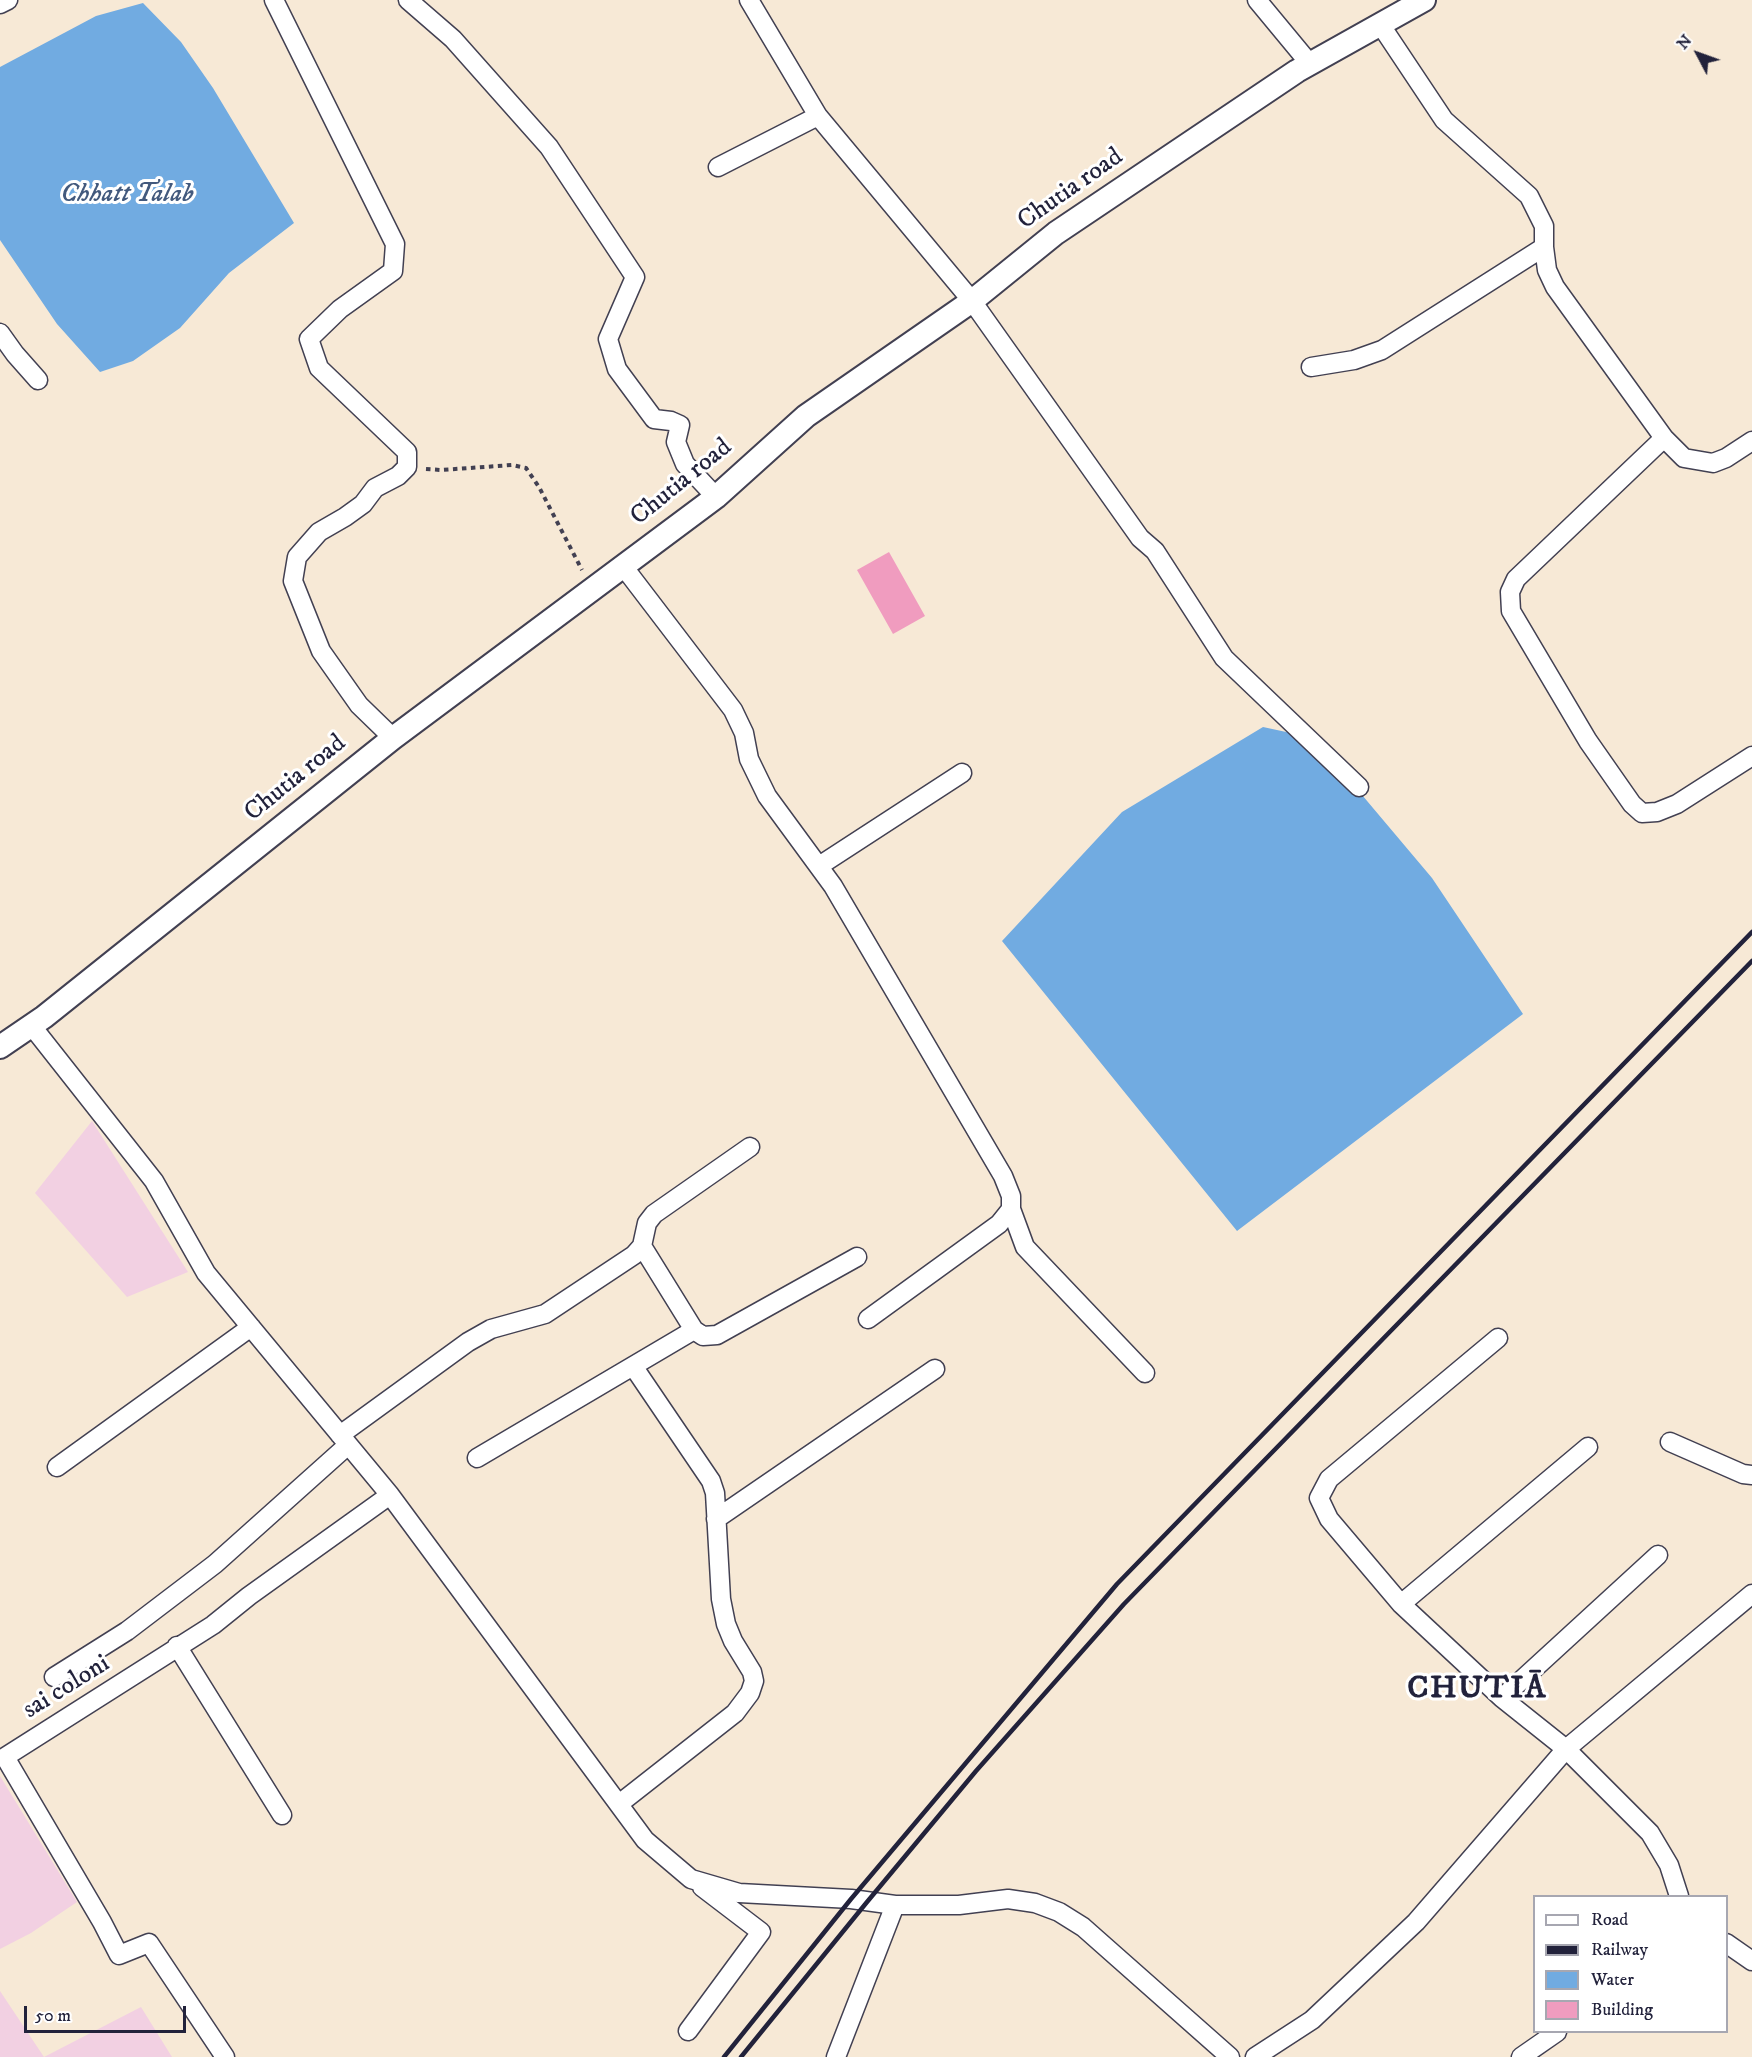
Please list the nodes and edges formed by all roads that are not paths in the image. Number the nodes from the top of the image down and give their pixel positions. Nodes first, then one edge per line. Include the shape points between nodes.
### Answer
1 (8, 0) edge
2 (274, 0) edge
3 (408, 0) edge
4 (749, 0) edge
5 (1257, 0) edge
6 (1424, 0) edge
7 (0, 4) edge
8 (1380, 24) junction
9 (1310, 64) junction
10 (818, 116) junction
11 (718, 167) dead end
12 (1544, 248) junction
13 (972, 301) junction
14 (0, 333) edge
15 (1311, 367) dead end
16 (38, 380) dead end
17 (1664, 438) junction
18 (1752, 441) edge
19 (716, 497) junction
20 (623, 566) junction
21 (393, 738) junction
22 (1752, 756) edge
23 (962, 773) dead end
24 (1359, 787) dead end
25 (819, 866) junction
26 (32, 1025) junction
27 (0, 1047) edge
28 (750, 1147) dead end
29 (1011, 1209) junction
30 (642, 1246) junction
31 (857, 1257) dead end
32 (868, 1319) dead end
33 (251, 1327) junction
34 (694, 1330) junction
35 (1498, 1338) dead end
36 (633, 1366) junction
37 (935, 1369) dead end
38 (1145, 1373) dead end
39 (344, 1440) junction
40 (1670, 1442) dead end
41 (1588, 1447) dead end
42 (477, 1458) dead end
43 (57, 1467) dead end
44 (1752, 1475) edge
45 (390, 1495) junction
46 (716, 1519) junction
47 (1658, 1555) dead end
48 (1752, 1594) edge
49 (1401, 1604) junction
50 (177, 1647) junction
51 (54, 1677) dead end
52 (1502, 1698) junction
53 (1566, 1749) junction
54 (2, 1759) edge
55 (619, 1804) junction
56 (282, 1815) dead end
57 (692, 1879) junction
58 (1679, 1895) edge
59 (895, 1905) junction
60 (1728, 1944) edge
61 (1752, 1962) edge
62 (688, 2031) dead end
63 (1554, 2033) edge
64 (225, 2057) edge
65 (836, 2057) edge
66 (1230, 2057) edge
67 (1255, 2057) edge
68 (1521, 2057) edge

1 - 7 street
2 - 21 street via 395,244 393,270 340,309 309,339 319,368 407,452 407,467 375,488 363,504 319,532 297,557 293,581 321,651 359,705
3 - 19 street via 453,39 549,147 634,277 608,339 617,369 654,419 680,425 676,442 685,464
4 - 10 street
5 - 9 street
6 - 8 street, Chutia road
8 - 9 street, Chutia road
8 - 12 street via 1444,120 1529,196 1544,226
9 - 13 street, Chutia road via 1056,233
10 - 11 street
10 - 13 street
12 - 15 street via 1382,350 1354,360
12 - 17 street via 1547,270 1555,287
13 - 19 street, Chutia road via 806,416
13 - 24 street via 1140,538 1155,551 1224,658
14 - 16 street
17 - 18 street via 1684,458 1713,463
17 - 22 street via 1516,579 1509,592 1511,612 1588,741 1642,813 1677,804
19 - 20 street, Chutia road
20 - 21 street, Chutia road
20 - 25 street via 733,710 744,733 749,759 767,796
21 - 26 street, Chutia road
23 - 25 street
25 - 29 street via 1003,1176 1011,1196
26 - 27 street, Chutia road
26 - 33 street via 154,1181 206,1273
28 - 30 street via 654,1214 647,1223
29 - 32 street via 999,1224
29 - 38 street via 1025,1247
30 - 34 street
30 - 39 street via 545,1314 491,1329 468,1342
31 - 34 street via 717,1335 703,1336
33 - 39 street
33 - 43 street
34 - 36 street
35 - 49 street via 1329,1479 1320,1498 1329,1519
36 - 42 street
36 - 46 street via 706,1473 714,1493
37 - 46 street
39 - 45 street
39 - 51 street via 215,1564 127,1631
40 - 44 street
41 - 49 street
45 - 50 street, sai coloni via 213,1625
45 - 55 street
46 - 55 street via 721,1599 733,1641 752,1672 750,1693 735,1713
47 - 52 street
48 - 53 street
49 - 52 street
50 - 54 street, sai coloni
50 - 56 street
52 - 53 street
53 - 58 street via 1650,1833 1669,1865
53 - 67 street via 1416,1922 1312,2020
54 - 64 street, sai coloni via 119,1955 149,1943
55 - 57 street via 645,1840
57 - 59 street via 739,1893
57 - 62 street via 761,1932
59 - 65 street
59 - 66 street via 959,1905 1008,1899 1059,1912 1114,1953
60 - 61 street
63 - 68 street

